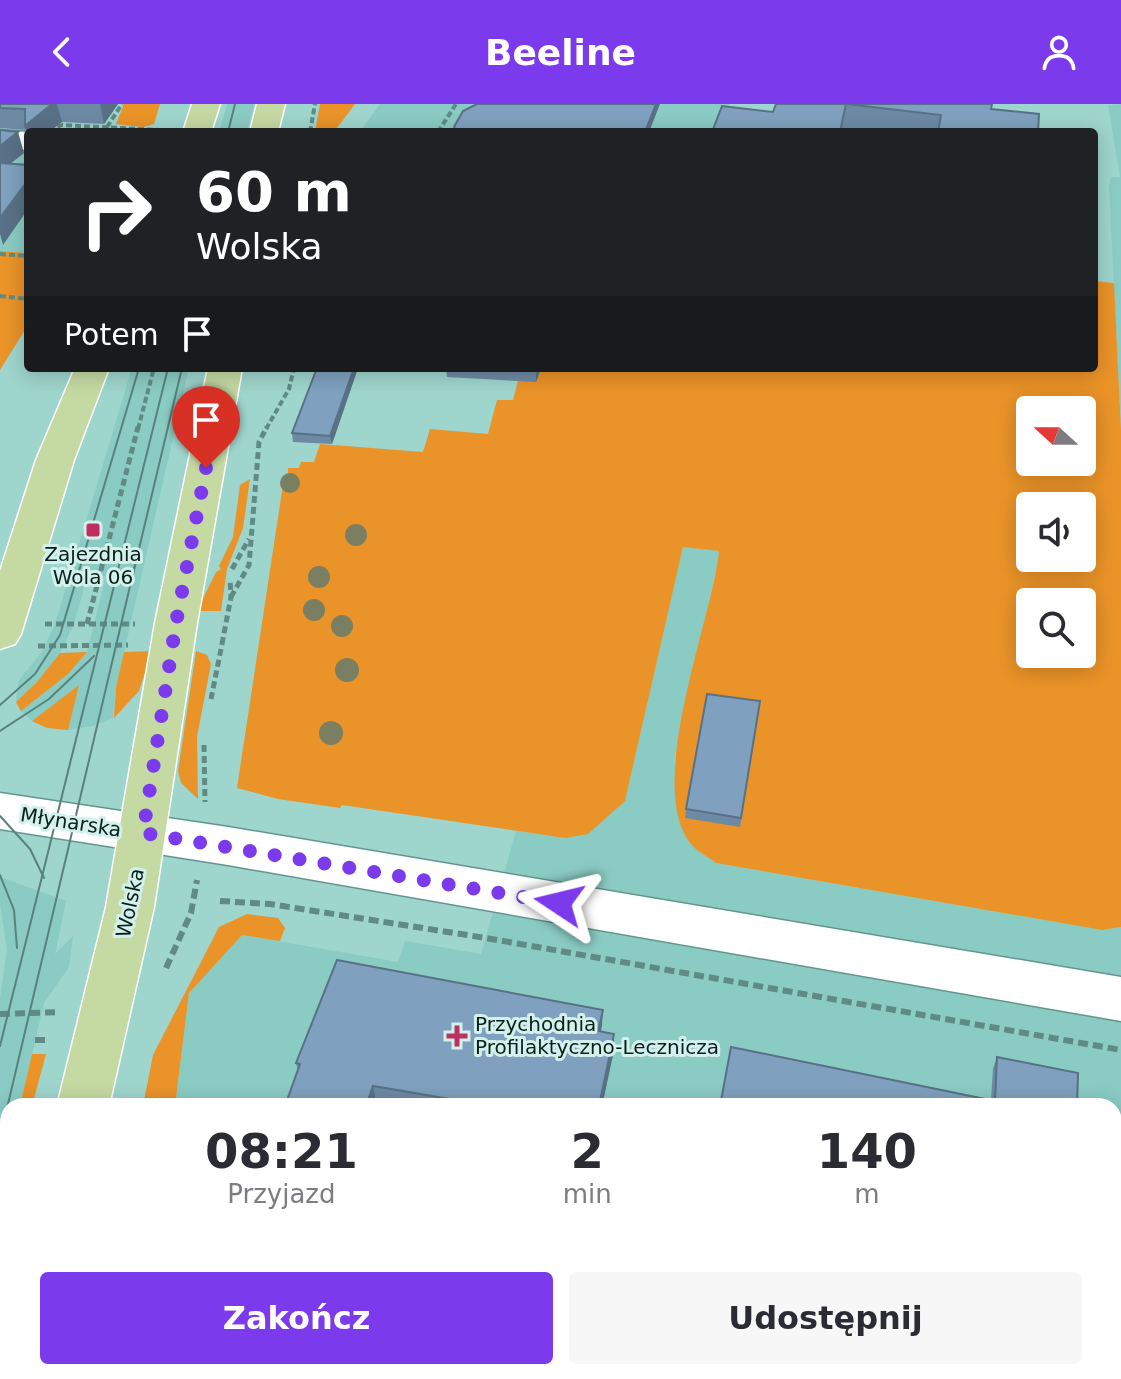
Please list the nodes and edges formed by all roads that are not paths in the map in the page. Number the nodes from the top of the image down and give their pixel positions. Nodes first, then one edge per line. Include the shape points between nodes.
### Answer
1 (206, 104) edge
2 (271, 104) edge
3 (198, 128) edge
4 (265, 128) edge
5 (0, 139) edge
6 (24, 141) edge
7 (90, 372) edge
8 (224, 372) edge
9 (0, 634) edge
10 (0, 811) edge
11 (143, 833) junction
12 (1121, 999) edge
13 (85, 1098) edge

1 - 3 main road
2 - 4 main road
5 - 6 street
7 - 9 main road via 55,460
8 - 11 main road, Wolska
10 - 11 street, Młynarska
11 - 12 street, Młynarska
11 - 13 main road, Wolska

